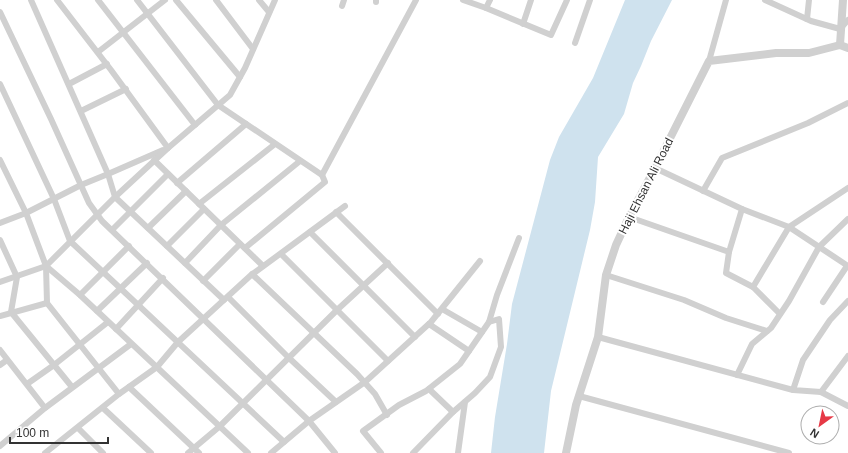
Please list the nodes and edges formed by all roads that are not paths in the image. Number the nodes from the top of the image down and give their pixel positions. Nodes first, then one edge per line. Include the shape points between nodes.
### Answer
1 (31, 0) edge
2 (57, 0) edge
3 (98, 0) edge
4 (137, 0) edge
5 (165, 0) edge
6 (176, 0) edge
7 (216, 0) edge
8 (259, 0) edge
9 (275, 0) edge
10 (416, 0) edge
11 (463, 0) edge
12 (490, 0) edge
13 (531, 0) edge
14 (567, 0) edge
15 (590, 0) edge
16 (726, 0) edge
17 (765, 0) edge
18 (809, 0) edge
19 (843, 0) edge
20 (486, 8) junction
21 (0, 12) edge
22 (269, 12) junction
23 (148, 14) junction
24 (807, 19) junction
25 (848, 20) edge
26 (523, 24) junction
27 (840, 29) junction
28 (123, 32) junction
29 (575, 43) dead end
30 (840, 45) junction
31 (848, 48) edge
32 (253, 49) junction
33 (98, 52) junction
34 (708, 61) junction
35 (107, 64) junction
36 (240, 77) junction
37 (0, 84) edge
38 (69, 84) junction
39 (126, 90) junction
40 (848, 103) edge
41 (218, 105) junction
42 (81, 112) junction
43 (246, 124) junction
44 (195, 125) junction
45 (275, 144) junction
46 (168, 148) junction
47 (0, 160) edge
48 (154, 160) junction
49 (300, 161) junction
50 (656, 168) junction
51 (108, 174) junction
52 (168, 174) junction
53 (322, 175) junction
54 (177, 183) junction
55 (81, 185) junction
56 (848, 188) edge
57 (703, 191) junction
58 (186, 192) junction
59 (115, 197) junction
60 (54, 199) junction
61 (202, 206) junction
62 (345, 206) dead end
63 (742, 209) junction
64 (130, 211) junction
65 (336, 212) junction
66 (26, 213) junction
67 (98, 215) junction
68 (629, 217) junction
69 (848, 219) edge
70 (0, 224) edge
71 (221, 225) junction
72 (789, 227) junction
73 (148, 228) junction
74 (112, 230) junction
75 (310, 232) junction
76 (519, 238) dead end
77 (0, 240) edge
78 (70, 241) junction
79 (129, 246) junction
80 (167, 246) junction
81 (243, 246) junction
82 (819, 247) junction
83 (729, 252) junction
84 (281, 254) junction
85 (480, 261) dead end
86 (147, 263) junction
87 (185, 263) junction
88 (388, 263) junction
89 (46, 266) junction
90 (263, 266) junction
91 (848, 266) edge
92 (103, 271) junction
93 (252, 274) junction
94 (606, 275) junction
95 (17, 277) junction
96 (163, 278) junction
97 (203, 281) junction
98 (0, 282) edge
99 (363, 286) junction
100 (120, 288) junction
101 (753, 288) junction
102 (80, 295) junction
103 (226, 298) junction
104 (848, 301) edge
105 (47, 302) junction
106 (824, 302) dead end
107 (138, 304) junction
108 (337, 310) junction
109 (97, 311) junction
110 (440, 311) junction
111 (11, 312) junction
112 (780, 314) junction
113 (0, 316) edge
114 (203, 318) junction
115 (108, 322) junction
116 (489, 322) junction
117 (428, 324) junction
118 (116, 329) junction
119 (767, 331) junction
120 (482, 332) junction
121 (313, 333) junction
122 (415, 337) junction
123 (598, 337) junction
124 (178, 342) junction
125 (130, 344) junction
126 (80, 345) junction
127 (0, 350) edge
128 (469, 351) junction
129 (848, 356) edge
130 (288, 358) junction
131 (8, 360) junction
132 (388, 361) junction
133 (0, 365) edge
134 (54, 365) junction
135 (157, 367) junction
136 (98, 368) junction
137 (737, 375) junction
138 (266, 380) junction
139 (365, 382) junction
140 (27, 384) junction
141 (72, 387) junction
142 (129, 387) junction
143 (429, 389) junction
144 (793, 390) junction
145 (821, 392) junction
146 (119, 394) junction
147 (579, 396) junction
148 (336, 402) junction
149 (465, 402) junction
150 (244, 404) junction
151 (848, 406) edge
152 (45, 408) junction
153 (103, 408) junction
154 (453, 412) junction
155 (387, 415) junction
156 (309, 421) junction
157 (219, 427) junction
158 (78, 428) junction
159 (284, 442) junction
160 (0, 446) edge
161 (193, 448) junction
162 (45, 453) edge
163 (102, 453) edge
164 (151, 453) edge
165 (188, 453) edge
166 (199, 453) edge
167 (248, 453) edge
168 (271, 453) edge
169 (335, 453) edge
170 (381, 453) edge
171 (413, 453) edge
172 (458, 453) edge
173 (566, 453) edge
174 (789, 453) edge

1 - 38 street
2 - 33 street
3 - 28 street
4 - 23 street
5 - 23 street
6 - 36 street
7 - 32 street
8 - 22 street
9 - 22 street
10 - 53 street
11 - 20 street
12 - 20 street
13 - 26 street
14 - 26 street via 551,35
15 - 29 street
16 - 34 street
17 - 24 street
18 - 24 street
19 - 27 street
20 - 26 street
21 - 55 street
22 - 32 street
23 - 28 street
23 - 41 street
24 - 27 street
25 - 27 street
27 - 30 street
28 - 33 street
28 - 44 street
30 - 31 street
30 - 34 street via 809,53 776,53
32 - 36 street
33 - 35 street
34 - 50 street, Haji Ehsan Ali Road
35 - 38 street
35 - 39 street
36 - 41 street via 230,95
37 - 60 street
38 - 42 street
39 - 42 street
39 - 46 street
40 - 57 street via 808,123 722,158
41 - 43 street
41 - 44 street
42 - 51 street
43 - 45 street
43 - 54 street
44 - 46 street
45 - 49 street
45 - 61 street
46 - 48 street
46 - 51 street
47 - 66 street
48 - 52 street
48 - 59 street
49 - 53 street
49 - 71 street
50 - 57 street
50 - 68 street, Haji Ehsan Ali Road
51 - 55 street
51 - 59 street
52 - 54 street
52 - 64 street
53 - 81 street via 325,182
54 - 58 street
55 - 60 street
55 - 67 street
56 - 72 street
57 - 63 street
58 - 61 street
58 - 73 street
59 - 64 street
59 - 67 street
60 - 66 street
60 - 78 street
61 - 71 street
61 - 80 street
62 - 65 street
63 - 72 street
63 - 83 street
64 - 73 street
64 - 74 street
65 - 75 street
65 - 88 street
66 - 70 street
66 - 89 street
67 - 74 street
67 - 78 street
68 - 83 street
68 - 94 street, Haji Ehsan Ali Road
69 - 82 street
71 - 81 street
71 - 87 street
72 - 82 street
72 - 101 street
73 - 80 street
74 - 79 street
75 - 84 street
75 - 99 street
76 - 116 street
77 - 95 street
78 - 89 street
78 - 92 street
79 - 86 street
79 - 92 street
80 - 87 street
81 - 90 street
81 - 97 street
82 - 91 street
82 - 112 street
83 - 101 street via 726,272
84 - 90 street
84 - 108 street
85 - 110 street
86 - 96 street
86 - 100 street
87 - 97 street
88 - 99 street
88 - 110 street
89 - 95 street
89 - 102 street
89 - 105 street
90 - 93 street
91 - 106 street
92 - 100 street
92 - 102 street
93 - 103 street
93 - 121 street
94 - 119 street via 684,300 726,318
94 - 123 street, Haji Ehsan Ali Road
95 - 98 street
95 - 111 street
96 - 107 street
96 - 114 street
97 - 103 street
99 - 108 street
99 - 122 street
100 - 107 street
100 - 109 street
101 - 112 street
102 - 109 street
103 - 114 street
103 - 130 street
104 - 144 street via 830,320 803,360
105 - 111 street
105 - 126 street
107 - 118 street
107 - 124 street
108 - 121 street
108 - 132 street
109 - 115 street
110 - 117 street
110 - 120 street
111 - 113 street
111 - 134 street
112 - 119 street
114 - 124 street
114 - 138 street
115 - 118 street
115 - 126 street
116 - 120 street
116 - 149 street via 499,319 501,347 490,377
117 - 122 street
117 - 128 street
118 - 125 street
119 - 137 street via 752,344
120 - 128 street
121 - 130 street
121 - 139 street
122 - 132 street
123 - 137 street
123 - 147 street, Haji Ehsan Ali Road
124 - 135 street
124 - 150 street
125 - 135 street
125 - 136 street
126 - 134 street
126 - 136 street
127 - 131 street
128 - 143 street via 460,364
129 - 145 street
130 - 138 street
130 - 148 street
131 - 133 street
131 - 140 street
132 - 139 street
134 - 140 street
134 - 141 street
135 - 142 street
135 - 157 street
136 - 141 street
136 - 146 street
137 - 144 street
138 - 150 street
138 - 156 street
139 - 148 street
139 - 155 street
140 - 152 street
141 - 152 street
142 - 146 street
142 - 161 street
143 - 154 street
143 - 155 street via 399,405
144 - 145 street
145 - 151 street
146 - 153 street
147 - 173 street, Haji Ehsan Ali Road
147 - 174 street
148 - 156 street
149 - 154 street
149 - 172 street
150 - 157 street
150 - 159 street
152 - 160 street
153 - 158 street
153 - 164 street
154 - 171 street
155 - 170 street via 363,431
156 - 159 street
156 - 169 street
157 - 161 street
157 - 167 street
158 - 162 street
158 - 163 street
159 - 168 street
161 - 165 street
161 - 166 street

